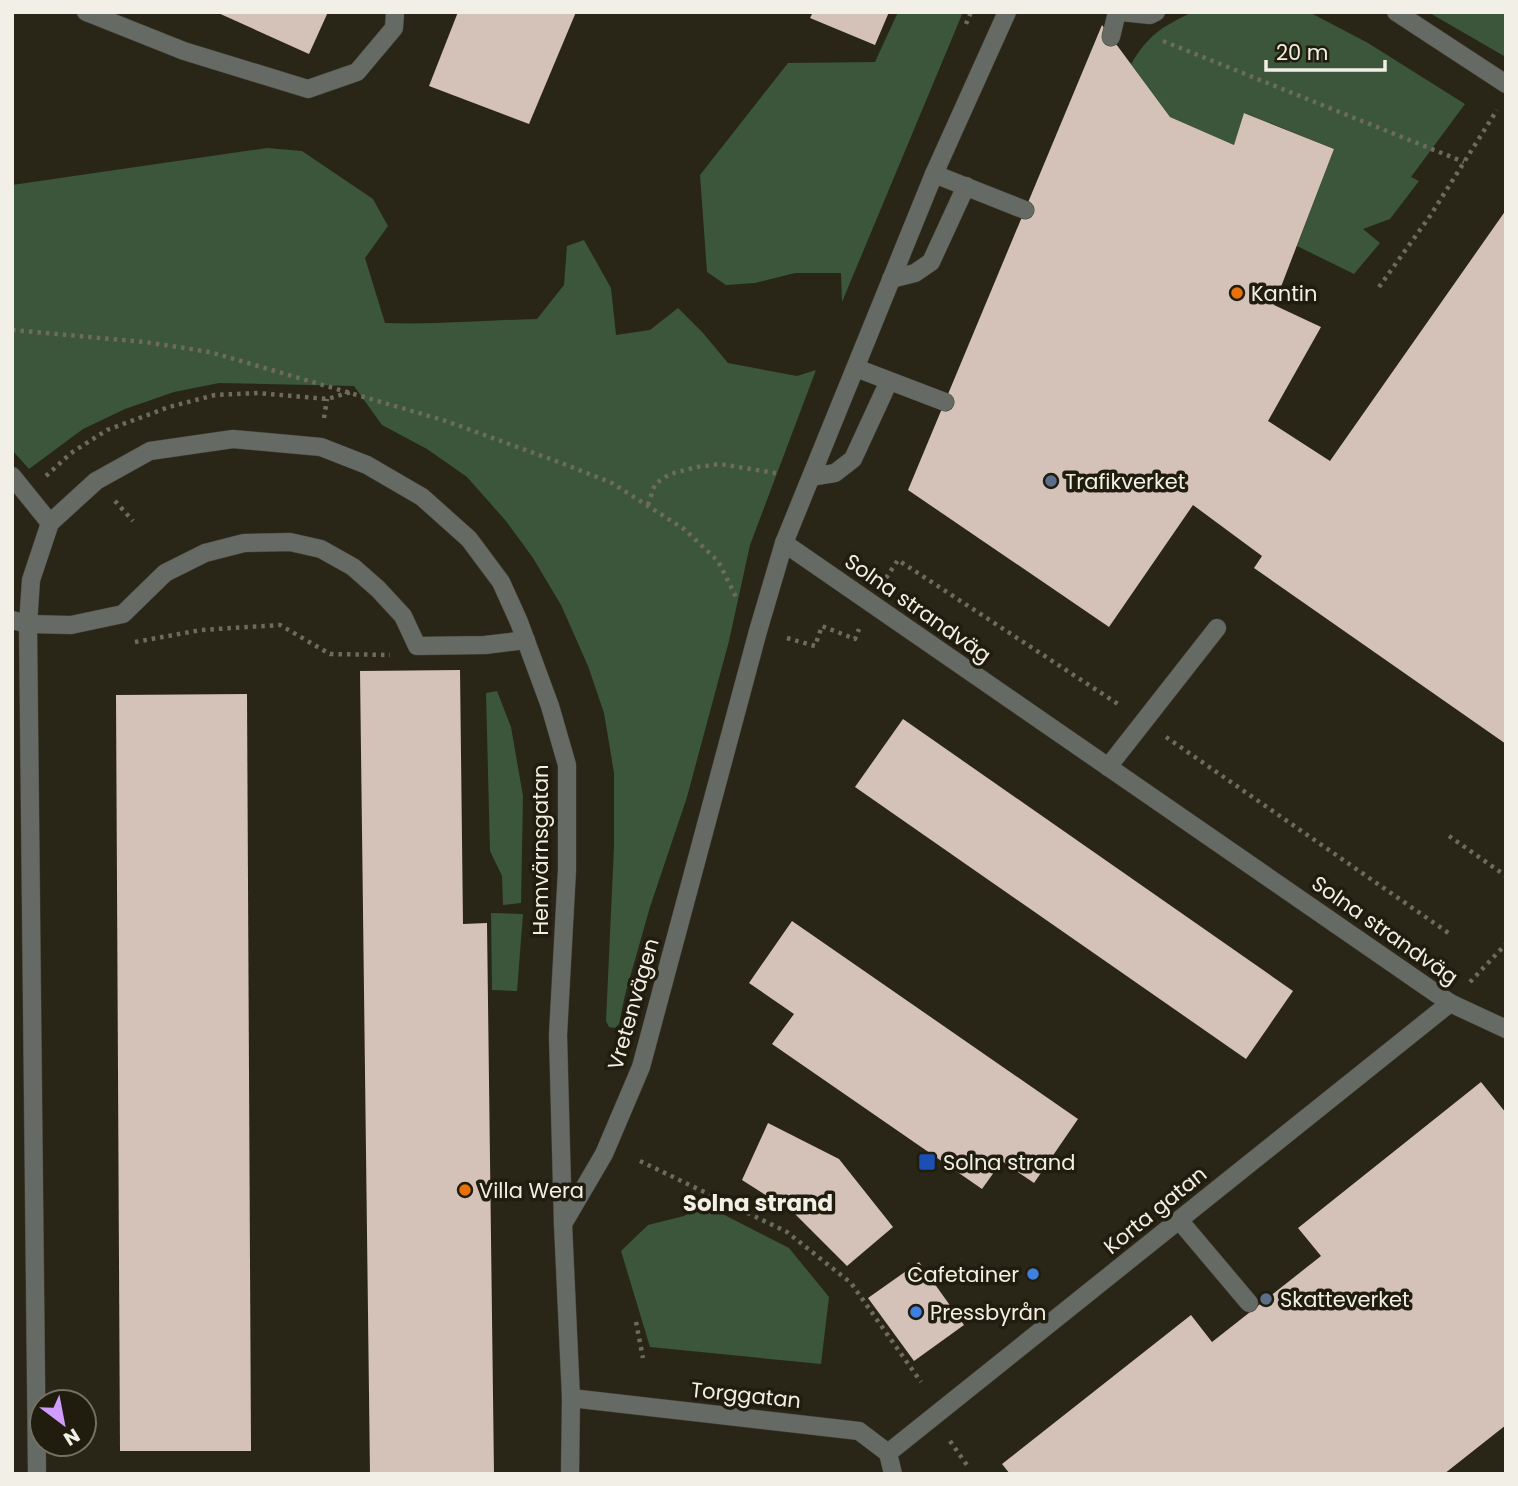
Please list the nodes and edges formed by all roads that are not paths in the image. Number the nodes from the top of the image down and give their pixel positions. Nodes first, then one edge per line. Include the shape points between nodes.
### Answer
1 (86, 12) edge
2 (395, 12) edge
3 (1007, 12) edge
4 (1156, 12) edge
5 (1396, 12) edge
6 (1116, 21) edge
7 (1506, 84) edge
8 (934, 174) junction
9 (966, 186) junction
10 (1025, 210) dead end
11 (891, 279) junction
12 (856, 368) junction
13 (889, 381) junction
14 (945, 402) dead end
15 (12, 476) edge
16 (811, 477) junction
17 (50, 523) junction
18 (784, 543) junction
19 (20, 622) edge
20 (1217, 628) dead end
21 (526, 640) junction
22 (1108, 767) junction
23 (1450, 1003) junction
24 (1506, 1029) edge
25 (1179, 1220) junction
26 (563, 1224) junction
27 (1249, 1303) dead end
28 (571, 1398) junction
29 (888, 1453) junction
30 (37, 1474) edge
31 (570, 1474) edge
32 (893, 1474) edge

1 - 2 street via 184,51 308,89 358,72 394,28
3 - 8 street
4 - 6 street
5 - 7 street
8 - 9 street
8 - 11 street
9 - 10 street
9 - 11 street via 931,262 915,274
11 - 12 street
12 - 13 street
12 - 16 street
13 - 14 street
13 - 16 street via 853,459 835,473
15 - 17 street
16 - 18 street
17 - 19 street, Hemvärnsgatan
17 - 21 street, Hemvärnsgatan via 96,481 150,451 233,439 321,447 368,465 422,497 469,539 501,582
18 - 22 street, Solna strandväg
18 - 26 street, Vretenvägen via 640,1067 604,1154
19 - 21 street via 71,625 123,614 165,573 205,553 244,543 290,542 321,549 353,567 403,616 417,646
19 - 30 street, Hemvärnsgatan
20 - 22 street
21 - 26 street, Hemvärnsgatan via 567,765 558,1035
22 - 23 street, Solna strandväg
23 - 24 street, Solna strandväg
23 - 25 street, Korta gatan
25 - 27 street
25 - 29 street, Korta gatan
26 - 28 street
28 - 29 street, Torggatan via 859,1431
28 - 31 street
29 - 32 street

